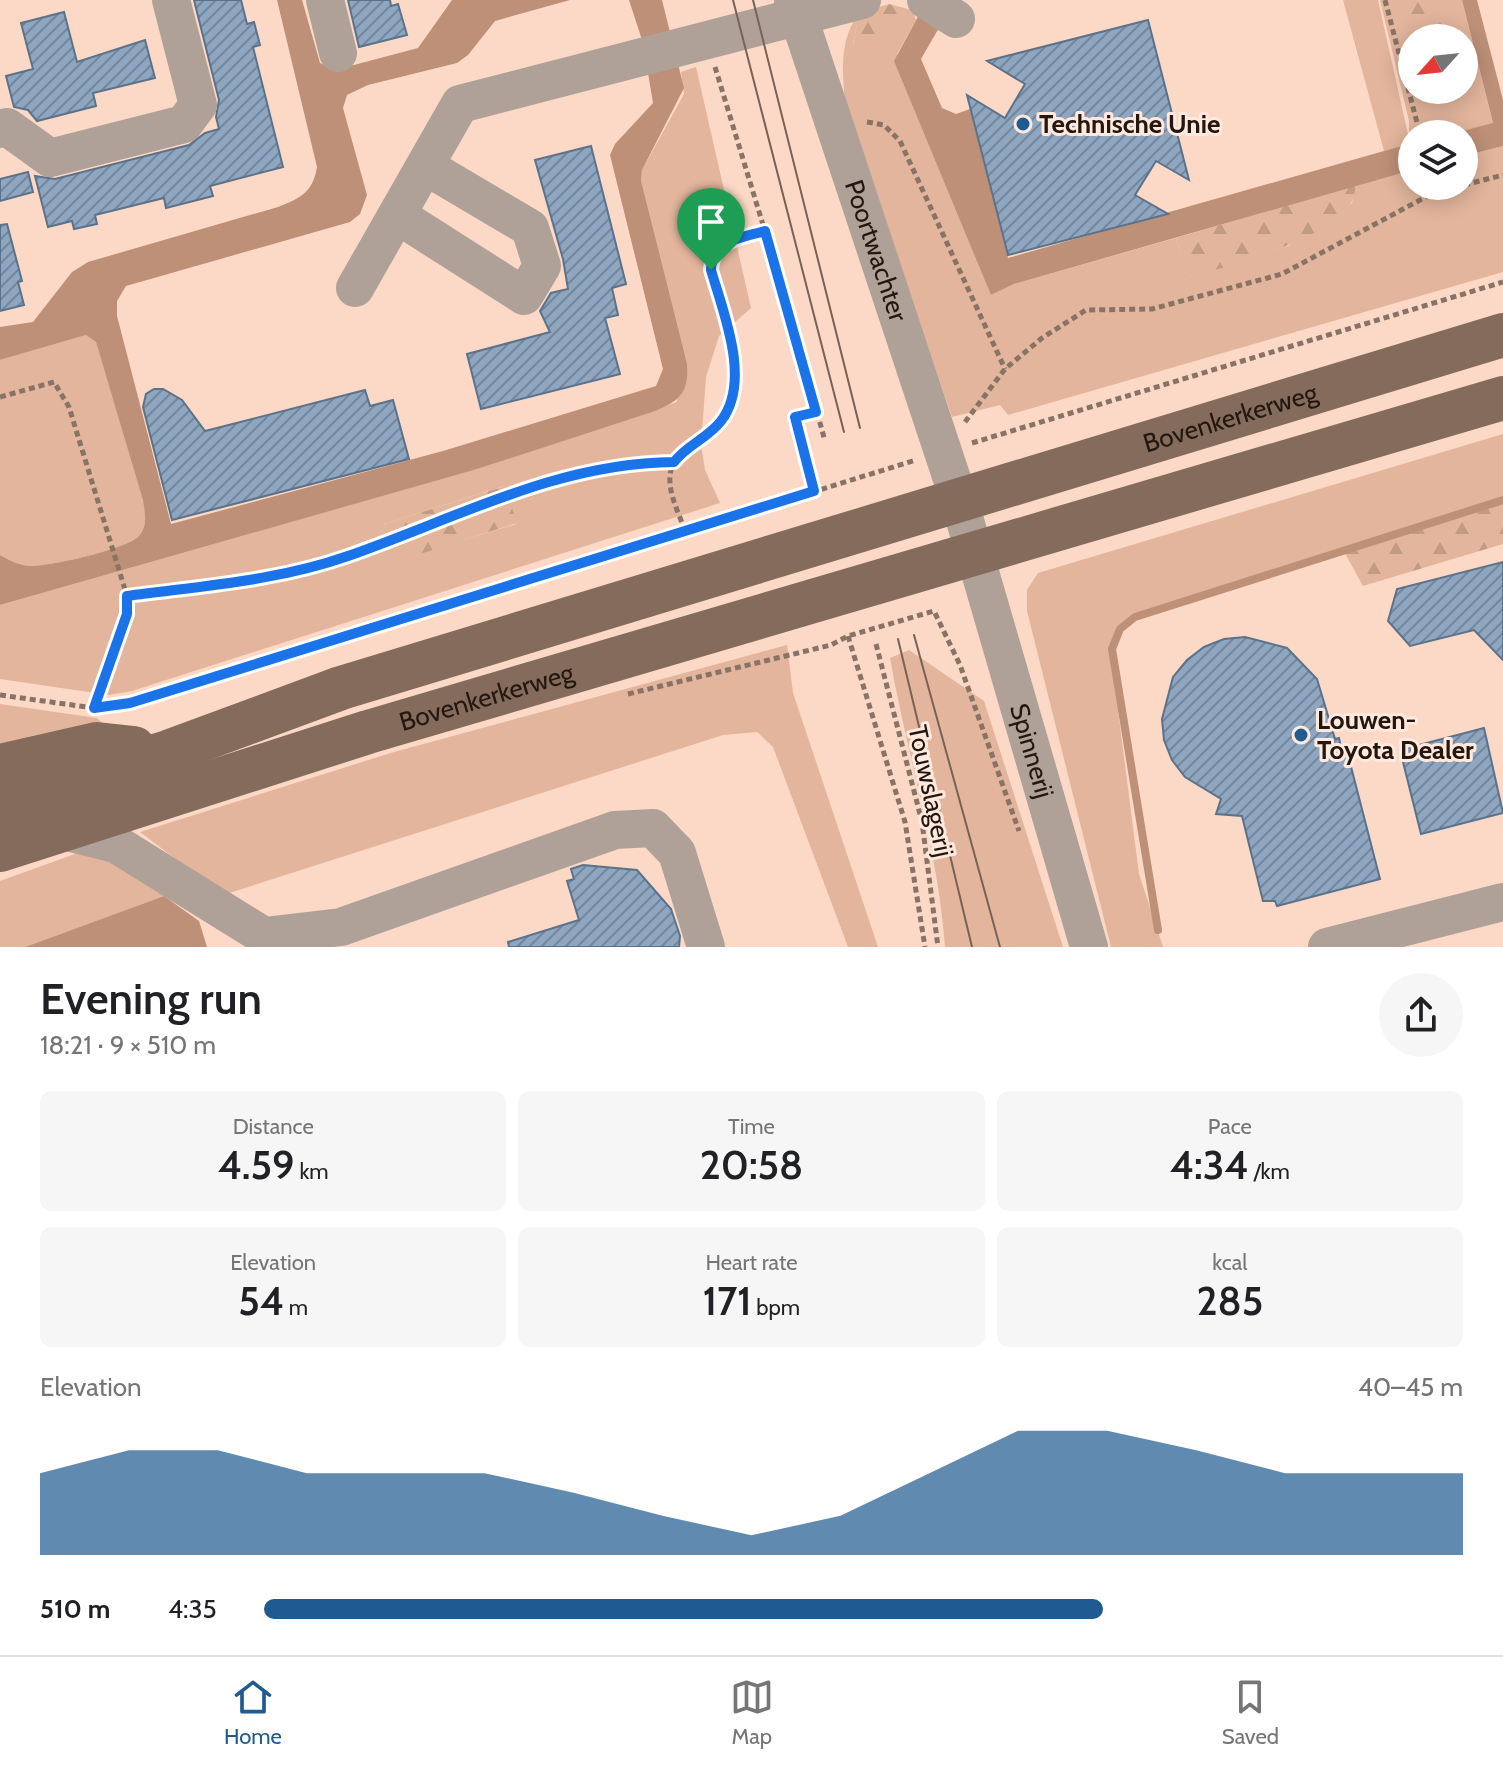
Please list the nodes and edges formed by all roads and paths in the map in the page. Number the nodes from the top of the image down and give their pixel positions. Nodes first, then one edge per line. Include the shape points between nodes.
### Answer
1 (171, 0) edge
2 (325, 0) edge
3 (862, 0) edge
4 (1385, 0) edge
5 (795, 8) edge
6 (698, 41) junction
7 (338, 53) dead end
8 (829, 115) junction
9 (1417, 120) edge
10 (0, 129) edge
11 (425, 166) junction
12 (1503, 175) edge
13 (1478, 181) edge
14 (1414, 200) edge
15 (397, 215) junction
16 (765, 231) junction
17 (1503, 282) edge
18 (355, 288) dead end
19 (1503, 335) edge
20 (1005, 369) junction
21 (0, 397) edge
22 (1503, 398) edge
23 (816, 412) junction
24 (825, 441) dead end
25 (943, 451) junction
26 (674, 462) junction
27 (814, 491) junction
28 (959, 500) junction
29 (685, 531) junction
30 (975, 555) junction
31 (127, 596) junction
32 (876, 644) dead end
33 (0, 695) edge
34 (94, 708) junction
35 (168, 752) junction
36 (0, 766) edge
37 (0, 805) edge
38 (59, 830) junction
39 (1024, 844) dead end
40 (0, 850) edge
41 (1503, 902) edge
42 (706, 947) edge
43 (925, 947) edge
44 (938, 947) edge
45 (1089, 947) edge
46 (1327, 947) edge

1 - 10 street via 198,105 184,124 50,158 7,127
2 - 7 street
3 - 5 street
4 - 9 path
5 - 6 street
5 - 8 street, Poortwachter
6 - 11 street via 460,104
6 - 16 path
8 - 20 path via 884,125 900,141
8 - 25 street, Poortwachter
11 - 15 street
11 - 15 street via 530,228 542,266 524,296
12 - 13 path
14 - 20 path via 1282,274 1152,309 1086,310
15 - 18 street
16 - 23 path
16 - 26 path via 723,244 711,259 735,372 731,403 721,421
17 - 25 path
19 - 28 main road, Bovenkerkerweg
20 - 25 path
21 - 31 path via 54,382 69,407
22 - 30 main road, Bovenkerkerweg
23 - 24 path
23 - 27 path via 795,417
25 - 27 path
25 - 28 street, Poortwachter
26 - 29 path via 670,486
26 - 31 path via 584,471 537,483 294,572
27 - 29 path
28 - 30 street
28 - 35 main road, Bovenkerkerweg via 341,688
29 - 34 path via 130,703
30 - 38 main road, Bovenkerkerweg via 368,732
30 - 45 street, Spinnerij
31 - 34 path via 127,614
32 - 44 path, Touwslagerij via 922,822
33 - 34 path
35 - 36 main road via 97,744
35 - 37 main road, Bovenkerkerweg
38 - 40 main road, Bovenkerkerweg
38 - 42 street via 116,844 264,936 341,927 615,830 653,828 677,853
39 - 43 path via 960,665 934,611 848,636 905,822
41 - 46 street

